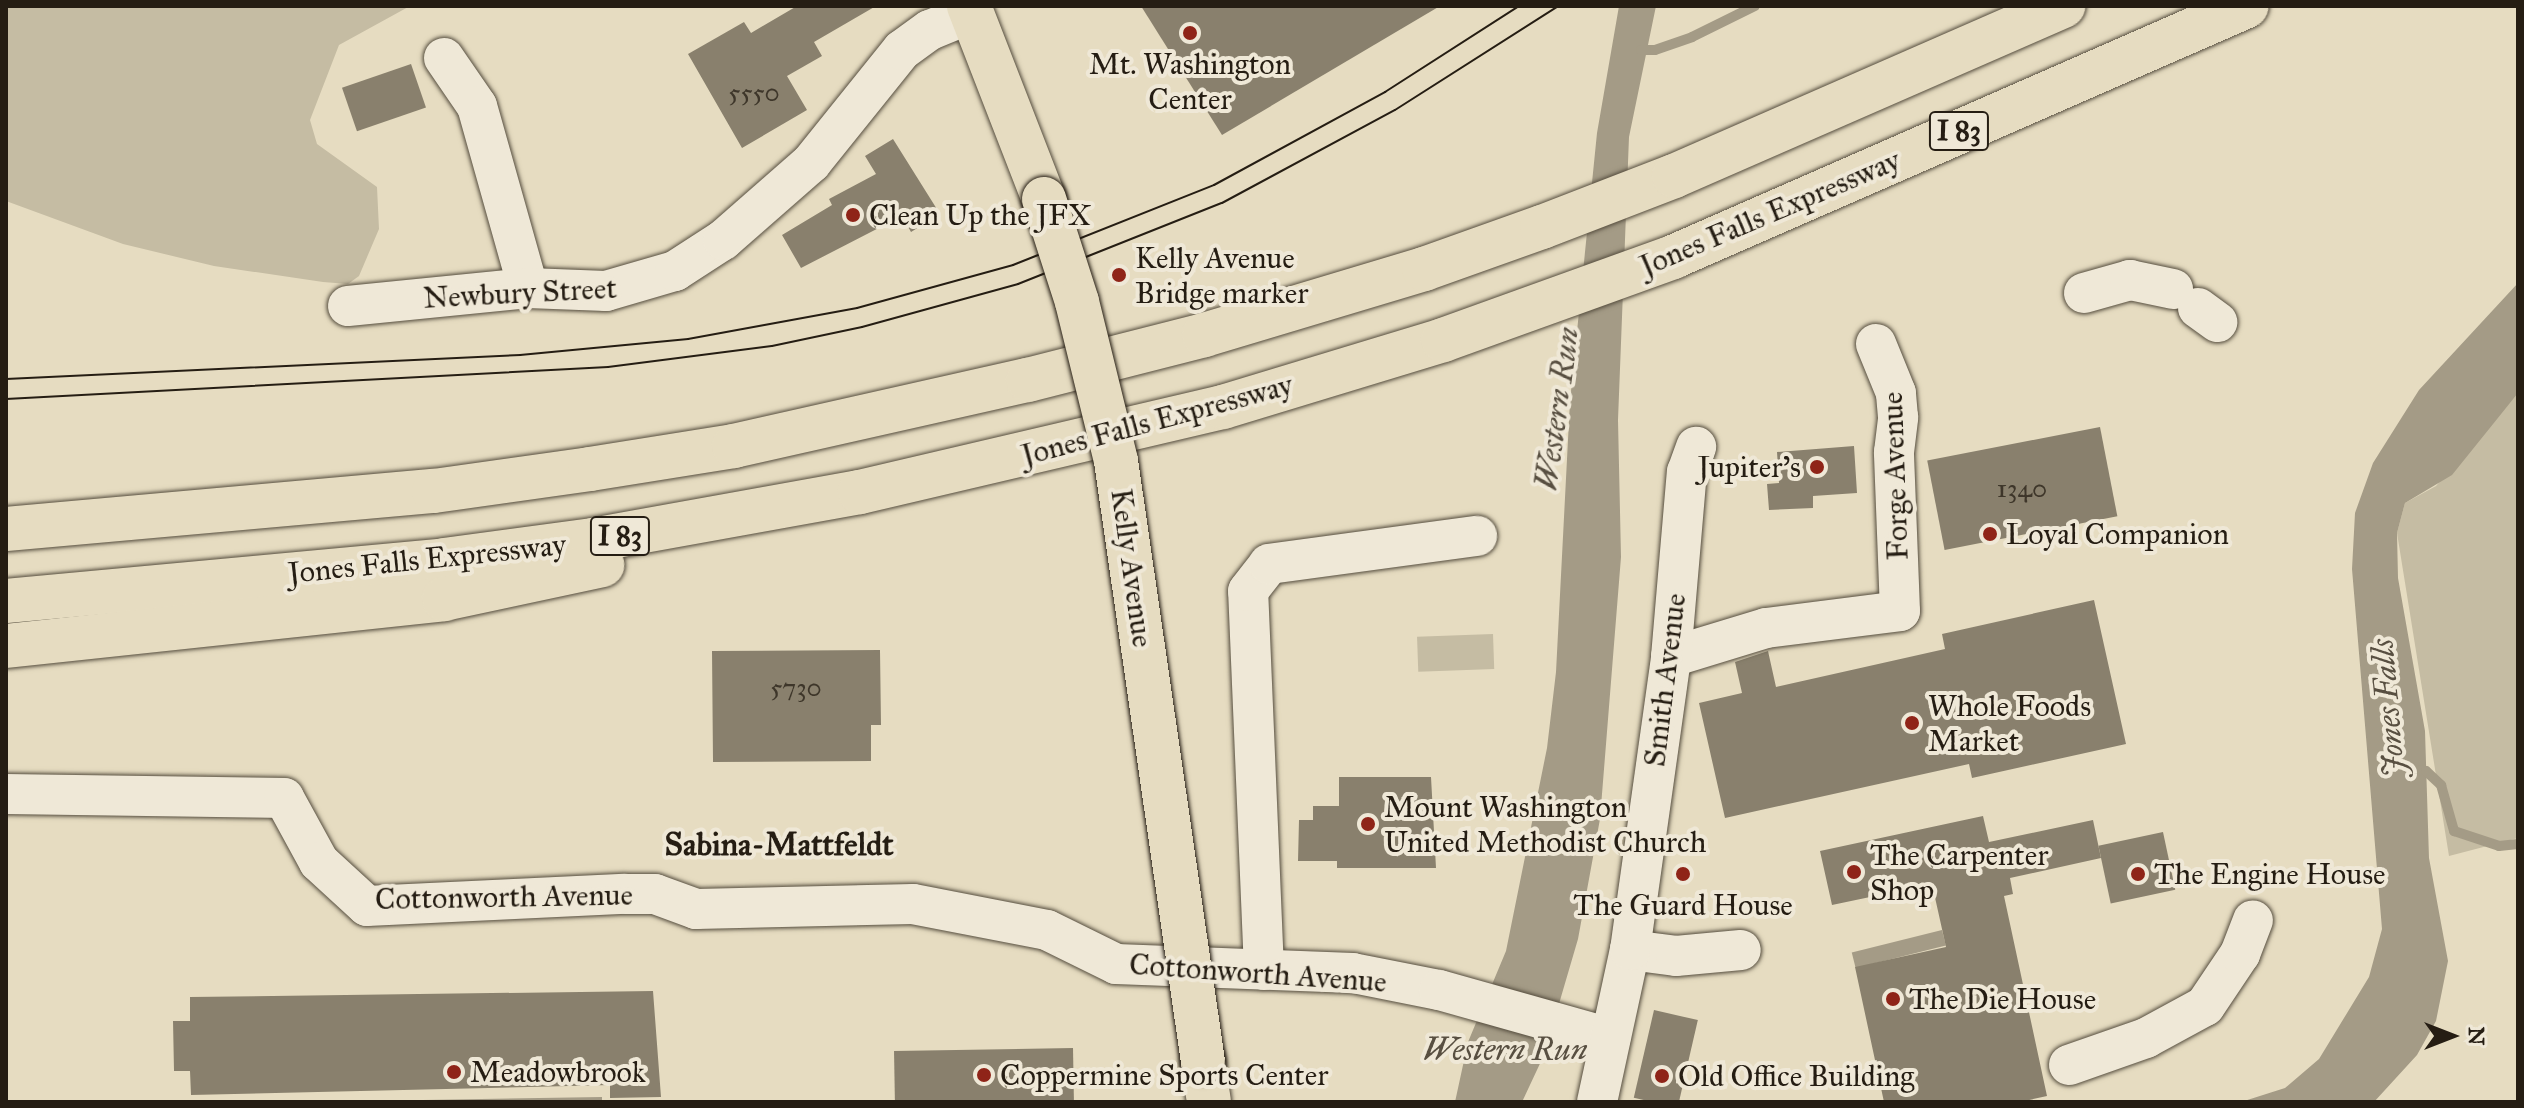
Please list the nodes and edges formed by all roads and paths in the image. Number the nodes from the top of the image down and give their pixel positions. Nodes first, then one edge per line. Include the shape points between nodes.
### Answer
1 (2064, 6) edge
2 (2247, 6) edge
3 (970, 9) edge
4 (444, 58) dead end
5 (528, 288) junction
6 (2084, 293) dead end
7 (348, 306) dead end
8 (2196, 306) dead end
9 (1876, 344) dead end
10 (1696, 447) dead end
11 (860, 492) junction
12 (6, 529) edge
13 (1477, 536) dead end
14 (6, 601) edge
15 (6, 646) edge
16 (1671, 657) junction
17 (6, 794) edge
18 (2253, 920) dead end
19 (1630, 950) junction
20 (1741, 950) dead end
21 (1264, 970) junction
22 (1610, 1038) junction
23 (2069, 1065) dead end
24 (1597, 1101) edge
25 (1209, 1102) edge

1 - 12 main road, I 83 via 1674,176 1542,227 1424,269 1204,335 734,446 434,491
2 - 11 main road, Jones Falls Expressway / I 83 via 1673,257 1538,308 1223,407
3 - 5 street, Newbury Street via 902,50 811,163 701,255 639,286 558,293
3 - 25 main road, Kelly Avenue, bridge via 1044,199 1077,302 1116,461
4 - 5 street via 477,106
5 - 7 street, Newbury Street
6 - 8 street via 2130,280
9 - 16 street, Forge Avenue via 1892,381 1898,417 1894,452 1900,611 1766,628
10 - 16 street, Smith Avenue via 1687,472
11 - 14 main road, Jones Falls Expressway / I 83 via 742,516 444,560
11 - 15 main road via 612,563 444,599
13 - 21 street via 1269,564 1248,591
16 - 19 street, Smith Avenue
17 - 21 street, Cottonworth Avenue via 284,798 319,862 367,906 625,894 655,894 696,909 913,904 1047,930 1116,964
18 - 23 street via 2240,954 2205,1006 2146,1038
19 - 20 street via 1676,956
19 - 22 street, Smith Avenue
21 - 22 street, Cottonworth Avenue via 1353,973 1439,990
22 - 24 street, Smith Avenue

